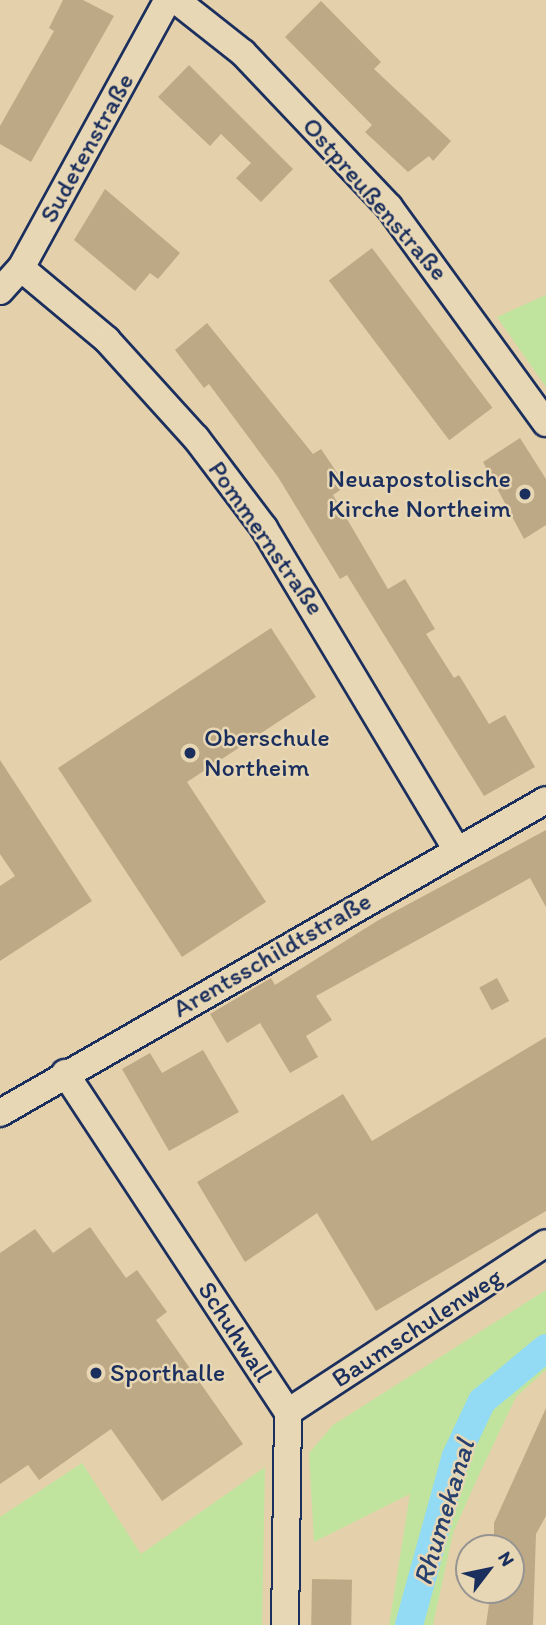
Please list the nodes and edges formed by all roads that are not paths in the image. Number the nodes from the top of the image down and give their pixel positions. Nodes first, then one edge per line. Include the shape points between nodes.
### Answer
1 (168, 0) edge
2 (176, 0) edge
3 (21, 268) junction
4 (0, 291) edge
5 (546, 423) edge
6 (546, 800) edge
7 (457, 850) junction
8 (65, 1073) junction
9 (0, 1113) edge
10 (546, 1243) edge
11 (288, 1412) junction
12 (285, 1625) edge

1 - 3 street, Sudetenstraße
2 - 5 street, Ostpreußenstraße via 243,53 380,198
3 - 4 street, Sudetenstraße
3 - 7 street, Pommernstraße via 107,340 196,439 264,528
6 - 7 street, Arentsschildtstraße
7 - 8 street, Arentsschildtstraße
8 - 9 street, Arentsschildtstraße
8 - 11 street, Schuhwall
10 - 11 street, Baumschulenweg
11 - 12 street

